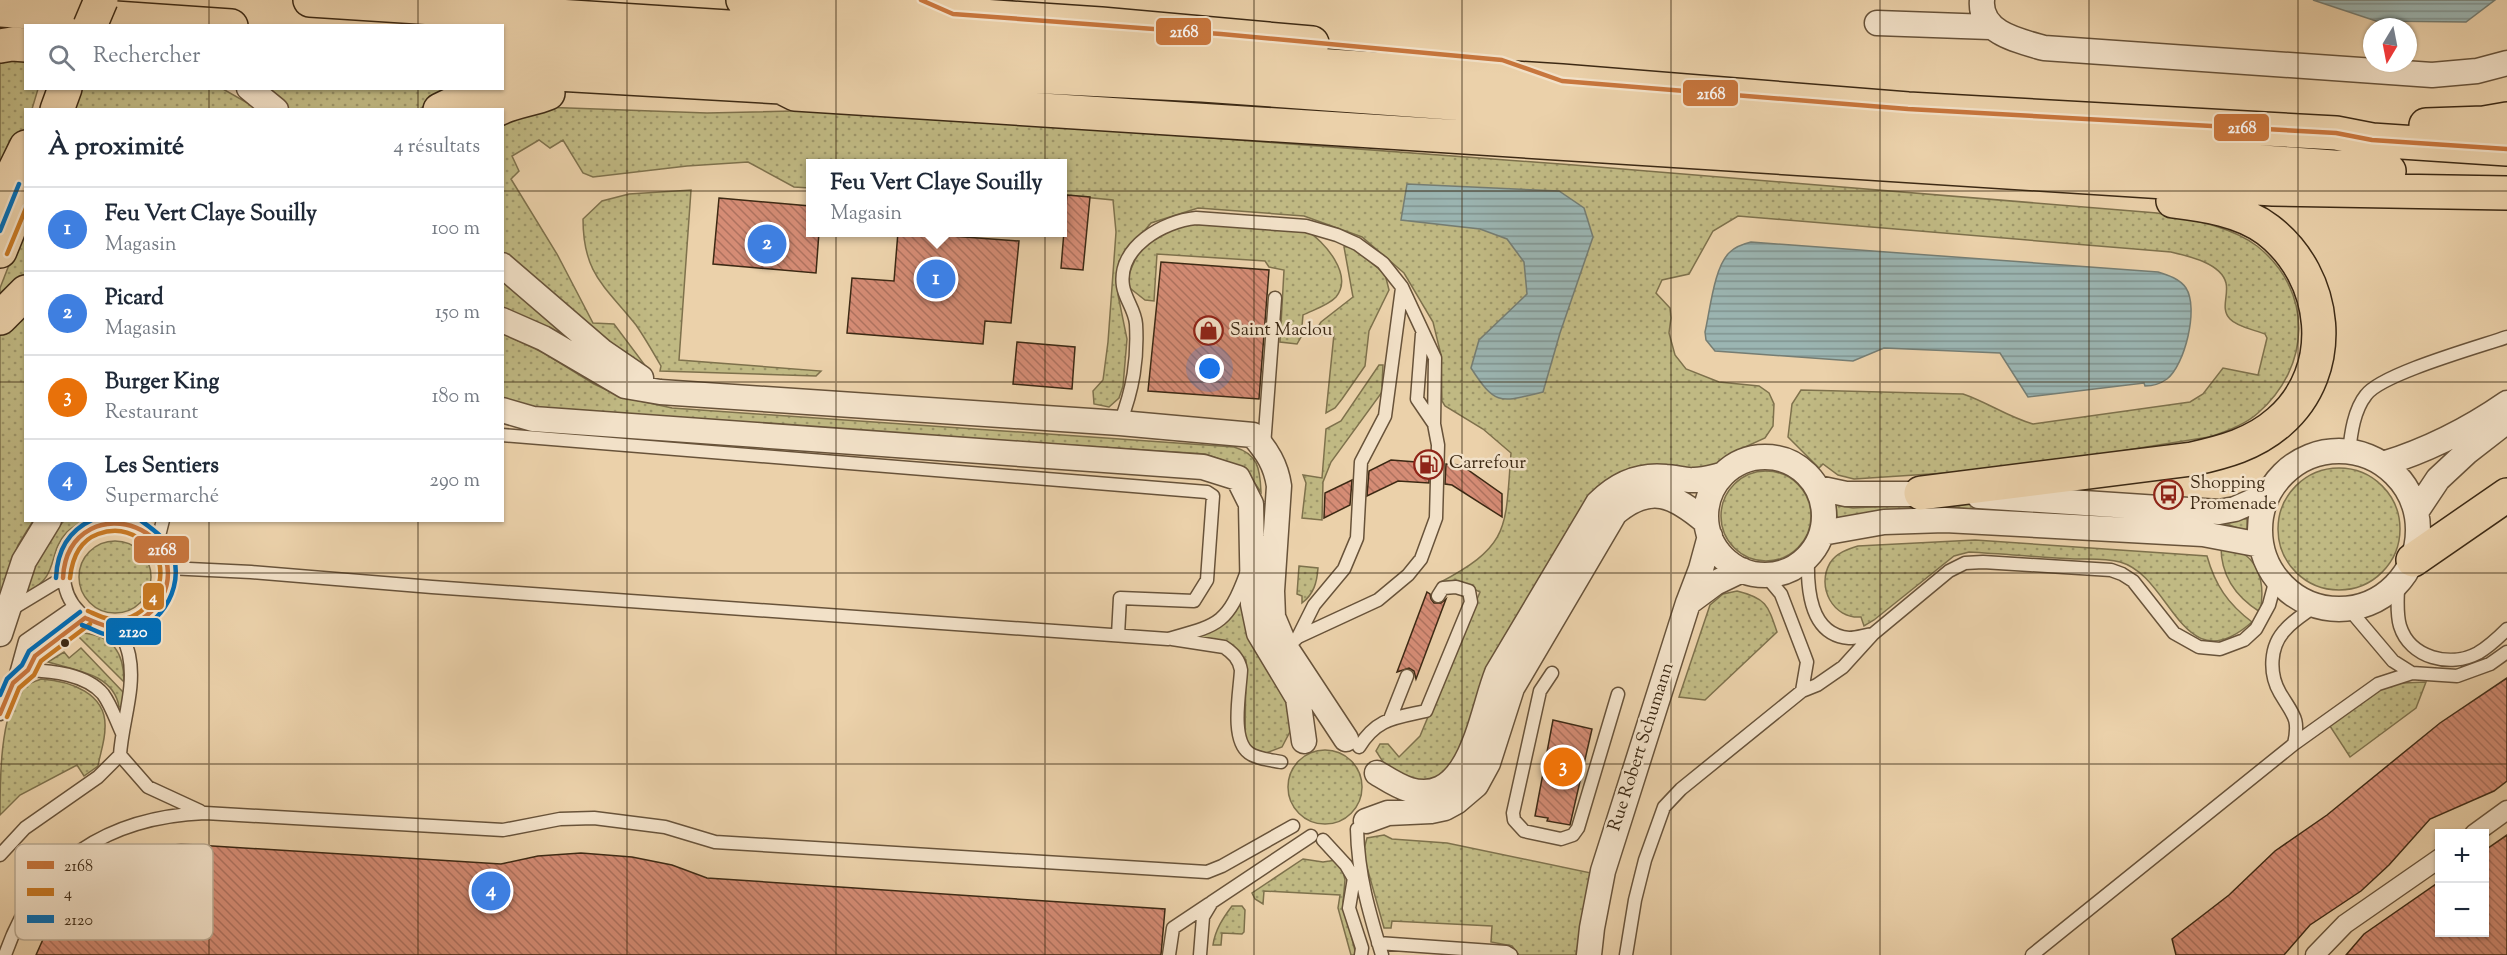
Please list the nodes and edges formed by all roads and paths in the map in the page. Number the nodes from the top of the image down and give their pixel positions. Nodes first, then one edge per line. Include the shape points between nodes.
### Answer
1 (101, 0) edge
2 (310, 0) edge
3 (744, 0) edge
4 (921, 0) edge
5 (1982, 0) edge
6 (0, 10) edge
7 (953, 14) junction
8 (1877, 23) dead end
9 (91, 24) edge
10 (202, 24) edge
11 (1990, 27) junction
12 (504, 44) edge
13 (2507, 63) edge
14 (504, 71) edge
15 (1562, 81) junction
16 (504, 88) edge
17 (65, 90) edge
18 (251, 90) edge
19 (493, 90) edge
20 (548, 93) junction
21 (795, 94) junction
22 (58, 108) edge
23 (274, 108) edge
24 (444, 108) edge
25 (500, 108) edge
26 (2507, 119) edge
27 (2336, 133) junction
28 (2507, 149) edge
29 (24, 151) edge
30 (1875, 162) junction
31 (2507, 180) edge
32 (24, 192) edge
33 (2507, 193) edge
34 (0, 200) edge
35 (0, 251) edge
36 (504, 267) edge
37 (1402, 287) junction
38 (24, 294) edge
39 (1275, 298) dead end
40 (0, 318) edge
41 (504, 321) edge
42 (2507, 337) edge
43 (660, 392) junction
44 (2507, 403) edge
45 (504, 411) edge
46 (2507, 421) edge
47 (1120, 423) junction
48 (504, 435) edge
49 (1264, 447) junction
50 (2349, 452) junction
51 (2384, 464) junction
52 (1722, 475) junction
53 (1818, 488) junction
54 (1921, 493) junction
55 (2267, 495) junction
56 (2507, 495) edge
57 (2416, 512) junction
58 (48, 522) edge
59 (109, 522) edge
60 (126, 522) edge
61 (162, 522) edge
62 (1708, 529) junction
63 (1822, 533) junction
64 (154, 540) junction
65 (2261, 545) junction
66 (1808, 558) junction
67 (1251, 559) junction
68 (168, 568) junction
69 (2406, 572) junction
70 (1753, 573) junction
71 (63, 579) junction
72 (2276, 579) junction
73 (1437, 596) dead end
74 (1688, 603) junction
75 (2315, 606) junction
76 (74, 607) junction
77 (2349, 609) junction
78 (85, 618) junction
79 (3, 623) edge
80 (120, 628) junction
81 (2507, 629) edge
82 (1873, 634) junction
83 (1118, 635) junction
84 (1168, 639) junction
85 (1292, 643) junction
86 (2507, 652) edge
87 (28, 670) junction
88 (1552, 673) dead end
89 (2412, 673) junction
90 (1407, 676) dead end
91 (13, 683) junction
92 (1802, 691) junction
93 (1618, 694) dead end
94 (0, 714) edge
95 (1390, 719) junction
96 (122, 733) junction
97 (1304, 741) dead end
98 (1353, 743) joint
99 (2294, 744) junction
100 (120, 754) junction
101 (1281, 762) dead end
102 (1377, 774) dead end
103 (2507, 810) edge
104 (205, 813) junction
105 (1362, 825) joint
106 (1293, 826) dead end
107 (2481, 829) edge
108 (90, 844) edge
109 (0, 855) edge
110 (2435, 861) edge
111 (1354, 878) junction
112 (1365, 900) junction
113 (1212, 902) junction
114 (15, 926) edge
115 (1380, 949) edge
116 (5, 955) edge
117 (1169, 955) edge
118 (1200, 955) edge
119 (1361, 955) edge
120 (1511, 955) edge
121 (1589, 955) edge
122 (1626, 955) edge
123 (2032, 955) edge
124 (2315, 955) edge

1 - 9 main road, bridge
2 - 15 main road
3 - 7 main road
4 - 7 main road
5 - 11 street via 1981,9
6 - 10 main road
7 - 15 main road via 1502,60
8 - 11 street
11 - 13 street via 2014,40 2044,48 2115,53 2433,75 2477,71
12 - 31 main road via 1202,85
14 - 21 main road via 781,87
15 - 27 main road via 1876,107
16 - 20 main road via 529,86
17 - 22 main road
18 - 23 street
19 - 24 main road
20 - 21 main road via 780,104
20 - 25 main road
21 - 30 main road
26 - 27 main road via 2425,125 2365,122
27 - 28 main road via 2372,140
29 - 34 main road
30 - 33 main road via 2273,189
30 - 54 main road via 1914,175 2151,197 2222,209 2267,229 2288,248 2303,270 2318,311 2319,341 2305,388 2280,421 2237,448 2192,459
32 - 35 main road
36 - 43 street via 603,352
37 - 47 lane via 1383,263 1357,244 1306,226 1196,218 1179,220 1156,231 1137,246 1122,276 1136,321 1136,346 1132,391
37 - 85 lane via 1385,416 1361,462 1357,538 1344,569 1314,605
37 - 85 lane via 1435,358 1436,518 1421,558 1408,575 1378,600
38 - 40 main road
39 - 49 lane
41 - 43 street via 543,338 625,386
42 - 50 lane via 2384,380 2374,387 2366,394 2355,417
43 - 47 street
44 - 51 street via 2442,442
45 - 67 street via 533,419 1203,467 1238,478 1246,491 1251,504
46 - 57 street via 2438,479
47 - 49 street via 1253,435
48 - 83 lane via 1207,492 1213,496 1207,580 1194,601 1120,598
49 - 85 street via 1277,470 1280,486 1273,616
50 - 51 street
50 - 55 street via 2318,454 2298,462
51 - 57 street via 2410,494
52 - 53 street via 1737,464 1773,457 1791,462 1807,473
52 - 62 street via 1707,505
52 - 102 street via 1693,480 1642,477 1629,480 1606,495 1497,673 1468,761 1460,773 1449,784 1423,792 1409,790
53 - 54 street via 1855,495
53 - 63 street via 1825,518
54 - 55 street via 2219,512
55 - 65 street via 2260,519
56 - 69 main road
57 - 69 street via 2419,536
58 - 79 street via 24,561
59 - 60 lane
59 - 71 lane via 86,532 75,542 64,563
60 - 64 lane
61 - 64 lane
62 - 70 street via 1717,550 1728,562
62 - 74 street, Rue Robert Schumann via 1701,569
62 - 105 street via 1687,506 1662,495 1636,498 1615,513 1512,688 1488,763 1476,785 1445,808 1395,812
63 - 65 street via 1884,522 1945,520 2203,534
63 - 66 street
64 - 68 lane
65 - 72 street
66 - 70 street via 1780,573
66 - 82 lane via 1808,590 1820,622 1836,635
67 - 84 lane via 1238,594 1222,619 1205,630
67 - 97 street via 1259,633 1298,698
68 - 80 lane via 165,592 153,613 132,626
68 - 83 lane
69 - 77 street via 2384,596
69 - 81 lane via 2400,625 2414,648 2429,657 2446,660 2476,654
70 - 74 street via 1715,583
70 - 92 lane via 1781,594 1807,662
71 - 76 lane
71 - 79 lane
72 - 75 street via 2294,596
72 - 82 lane via 2269,605 2256,629 2244,640 2220,649 2199,648 2174,633 2133,581 2122,574 2111,570 1993,563 1965,563 1949,571
73 - 95 lane via 1443,588 1456,587 1469,591 1471,602 1426,711
74 - 121 street, Rue Robert Schumann via 1603,871
75 - 77 street
75 - 99 lane via 2286,628 2272,663 2276,685 2297,720
76 - 78 lane
76 - 91 lane via 25,641
77 - 89 lane via 2393,661
78 - 80 lane via 101,626
78 - 87 lane via 35,656
80 - 96 lane via 131,668
82 - 92 lane via 1842,667
83 - 84 lane
84 - 101 lane via 1231,651 1241,670 1237,735 1250,754
85 - 98 street
86 - 89 lane via 2490,664 2457,676
87 - 91 lane
87 - 96 lane via 70,675 97,688
88 - 93 lane via 1540,691 1513,813 1524,831 1561,840 1578,828
89 - 99 lane via 2378,684
90 - 95 lane
91 - 94 lane
92 - 122 lane via 1664,807 1640,880
95 - 98 lane
96 - 100 lane
99 - 123 lane
100 - 104 lane via 148,787
100 - 109 lane via 98,777 25,828
103 - 107 street
104 - 106 lane via 503,830 560,819 594,818 665,827 715,842 1208,872
104 - 108 lane via 153,819 109,833
105 - 112 lane via 1358,856
110 - 124 street via 2345,924
111 - 112 lane
111 - 113 lane via 1317,838
111 - 119 lane via 1349,908
112 - 115 lane
113 - 117 lane via 1173,928
113 - 118 lane via 1203,918
114 - 116 lane
115 - 120 lane

